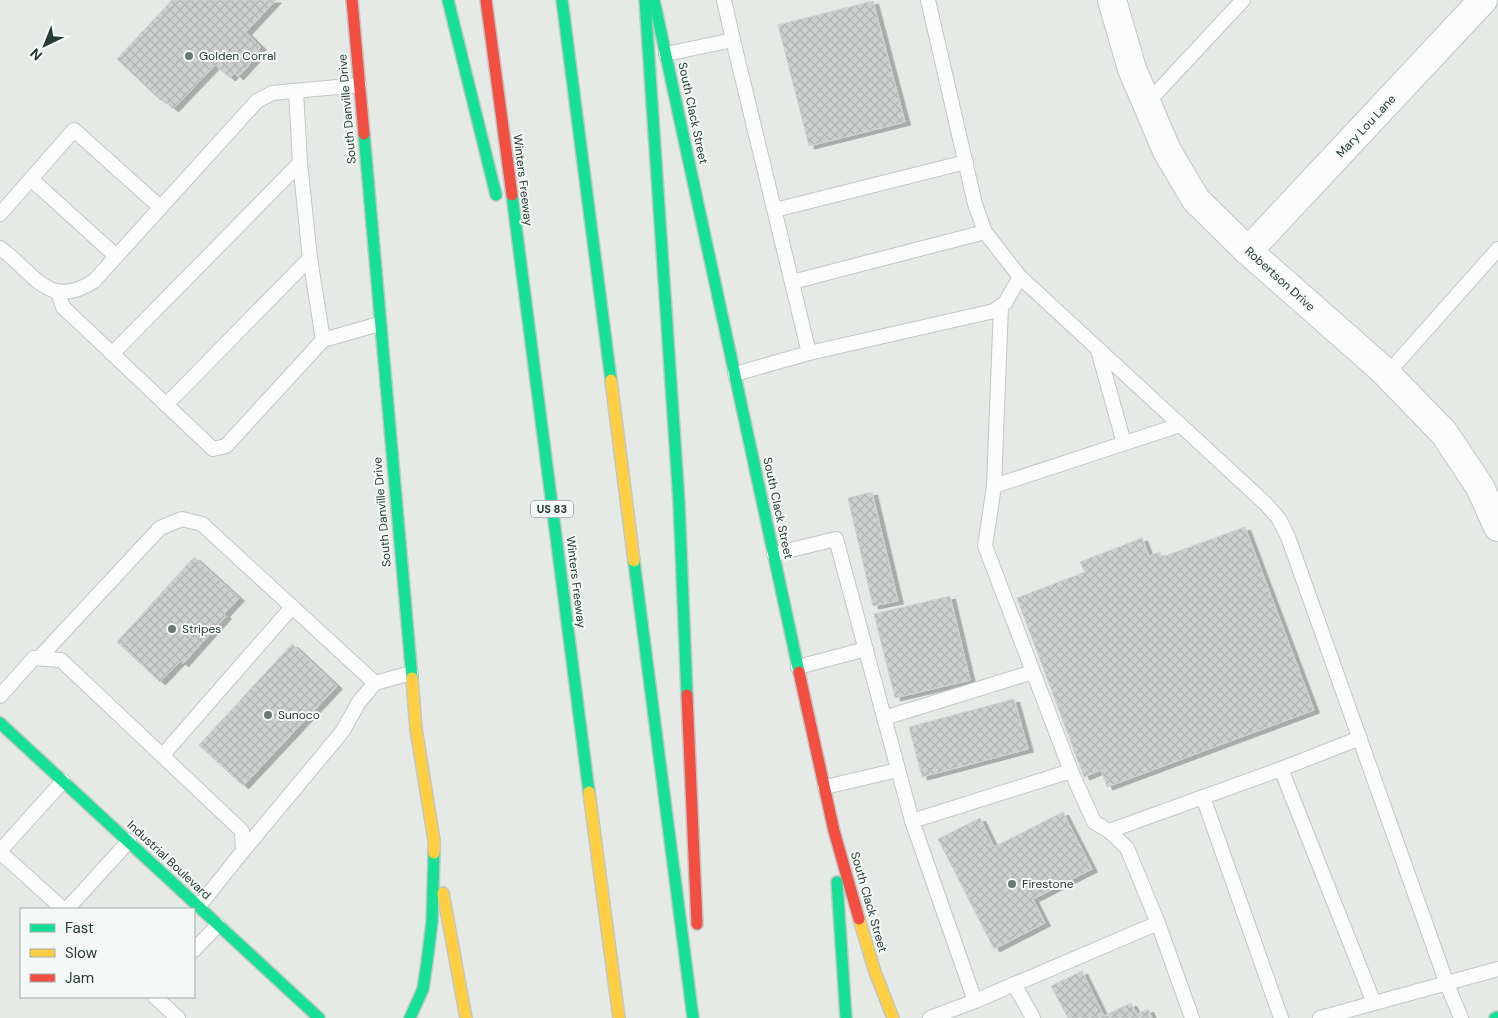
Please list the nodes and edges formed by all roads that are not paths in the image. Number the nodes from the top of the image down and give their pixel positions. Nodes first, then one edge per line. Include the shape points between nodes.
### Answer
1 (352, 0) edge
2 (448, 0) edge
3 (486, 0) edge
4 (562, 0) edge
5 (645, 0) edge
6 (654, 0) edge
7 (724, 0) edge
8 (928, 0) edge
9 (1112, 0) edge
10 (1243, 0) edge
11 (1483, 0) edge
12 (733, 40) junction
13 (666, 54) junction
14 (359, 85) junction
15 (296, 91) junction
16 (1147, 103) junction
17 (300, 162) junction
18 (966, 162) junction
19 (31, 179) junction
20 (498, 204) dead end
21 (160, 207) junction
22 (775, 210) junction
23 (0, 214) edge
24 (505, 232) dead end
25 (985, 232) junction
26 (0, 248) edge
27 (1498, 249) edge
28 (1248, 251) junction
29 (116, 256) junction
30 (310, 258) junction
31 (1020, 277) junction
32 (792, 282) junction
33 (58, 292) junction
34 (1001, 306) junction
35 (379, 324) junction
36 (529, 329) junction
37 (323, 340) junction
38 (1097, 349) junction
39 (809, 353) junction
40 (112, 354) junction
41 (735, 374) junction
42 (1387, 374) junction
43 (166, 406) junction
44 (1180, 425) junction
45 (1124, 443) junction
46 (1489, 481) edge
47 (994, 486) junction
48 (1498, 527) edge
49 (774, 554) junction
50 (292, 607) junction
51 (866, 649) junction
52 (39, 658) junction
53 (798, 667) junction
54 (1033, 672) junction
55 (411, 673) junction
56 (376, 683) junction
57 (0, 696) edge
58 (884, 718) junction
59 (0, 723) edge
60 (1360, 738) junction
61 (162, 756) junction
62 (1281, 768) junction
63 (898, 770) junction
64 (1071, 771) junction
65 (63, 781) junction
66 (824, 787) junction
67 (1203, 797) junction
68 (912, 821) junction
69 (834, 831) junction
70 (1110, 831) junction
71 (434, 840) junction
72 (128, 842) junction
73 (0, 851) edge
74 (243, 851) junction
75 (199, 906) junction
76 (62, 908) edge
77 (68, 908) edge
78 (1158, 923) junction
79 (218, 924) junction
80 (698, 939) dead end
81 (195, 949) edge
82 (1498, 969) edge
83 (699, 978) dead end
84 (1014, 984) junction
85 (1447, 984) junction
86 (156, 998) edge
87 (975, 1001) junction
88 (1374, 1003) junction
89 (178, 1018) edge
90 (320, 1018) edge
91 (410, 1018) edge
92 (466, 1018) edge
93 (619, 1018) edge
94 (693, 1018) edge
95 (701, 1018) edge
96 (846, 1018) edge
97 (893, 1018) edge
98 (930, 1018) edge
99 (1033, 1018) edge
100 (1192, 1018) edge
101 (1281, 1018) edge
102 (1320, 1018) edge
103 (1461, 1018) edge

1 - 14 main road, South Danville Drive
2 - 20 main road
3 - 36 main road, Winters Freeway / US 83
4 - 94 main road
5 - 80 main road via 679,502
6 - 13 main road, South Clack Street
7 - 12 lane
8 - 18 lane
9 - 16 street, Robertson Drive via 1132,69
10 - 16 lane
11 - 28 street, Mary Lou Lane
12 - 13 lane
12 - 22 lane
13 - 41 main road, South Clack Street
14 - 15 lane
14 - 35 main road, South Danville Drive
15 - 17 lane
15 - 21 lane via 272,93 257,101
16 - 28 street, Robertson Drive via 1167,151 1196,200
17 - 30 lane
17 - 40 lane
18 - 22 lane
18 - 25 lane
19 - 21 lane via 74,130
19 - 23 lane
19 - 29 lane
21 - 29 lane
22 - 32 lane
24 - 36 main road
25 - 31 lane
25 - 32 lane
26 - 33 lane via 48,289
27 - 42 lane
28 - 42 street, Robertson Drive
29 - 33 lane via 94,281 70,292
30 - 37 lane
30 - 43 lane
31 - 34 lane
31 - 38 lane
32 - 39 lane
33 - 40 lane via 63,307
34 - 39 lane via 994,311
34 - 47 lane
35 - 37 lane
35 - 55 main road, South Danville Drive
36 - 93 main road, Winters Freeway / US 83
37 - 43 lane via 226,446 213,449
38 - 44 lane
38 - 45 lane
39 - 41 lane
40 - 43 lane
41 - 49 main road, South Clack Street
42 - 46 street, Robertson Drive
44 - 45 lane
44 - 60 lane via 1279,519
45 - 47 lane
46 - 48 street, Robertson Drive
47 - 54 lane via 985,546
49 - 51 lane via 836,539
49 - 53 main road, South Clack Street
50 - 52 lane via 202,524 182,519 160,528
50 - 56 lane
50 - 61 lane
51 - 53 lane
51 - 58 lane
52 - 57 lane via 34,658
52 - 61 lane via 61,660
53 - 66 main road, South Clack Street
54 - 58 lane
54 - 64 lane
55 - 56 lane
55 - 71 main road, South Danville Drive via 416,729
56 - 74 lane via 359,702 342,732
58 - 63 lane
59 - 65 main road, Industrial Boulevard
60 - 62 lane
60 - 85 lane
61 - 74 lane via 242,831
62 - 67 lane
62 - 88 lane
63 - 66 lane
63 - 68 lane
64 - 68 lane
64 - 70 lane via 1094,822
65 - 72 main road, Industrial Boulevard
65 - 73 lane
66 - 69 main road, South Clack Street
67 - 70 lane
67 - 101 lane
68 - 87 lane
69 - 96 main road
69 - 97 main road, South Clack Street via 875,972
70 - 78 lane via 1127,848
71 - 91 main road, South Danville Drive via 432,922 427,962 423,989
71 - 92 main road
72 - 75 main road, Industrial Boulevard
72 - 77 lane
73 - 76 lane
74 - 75 lane
75 - 79 main road, Industrial Boulevard
78 - 84 lane
78 - 100 lane
79 - 81 lane
79 - 90 main road, Industrial Boulevard
82 - 85 lane
83 - 95 main road
84 - 87 lane
84 - 99 lane
85 - 88 lane
85 - 103 lane
86 - 89 lane
87 - 98 lane
88 - 102 lane

